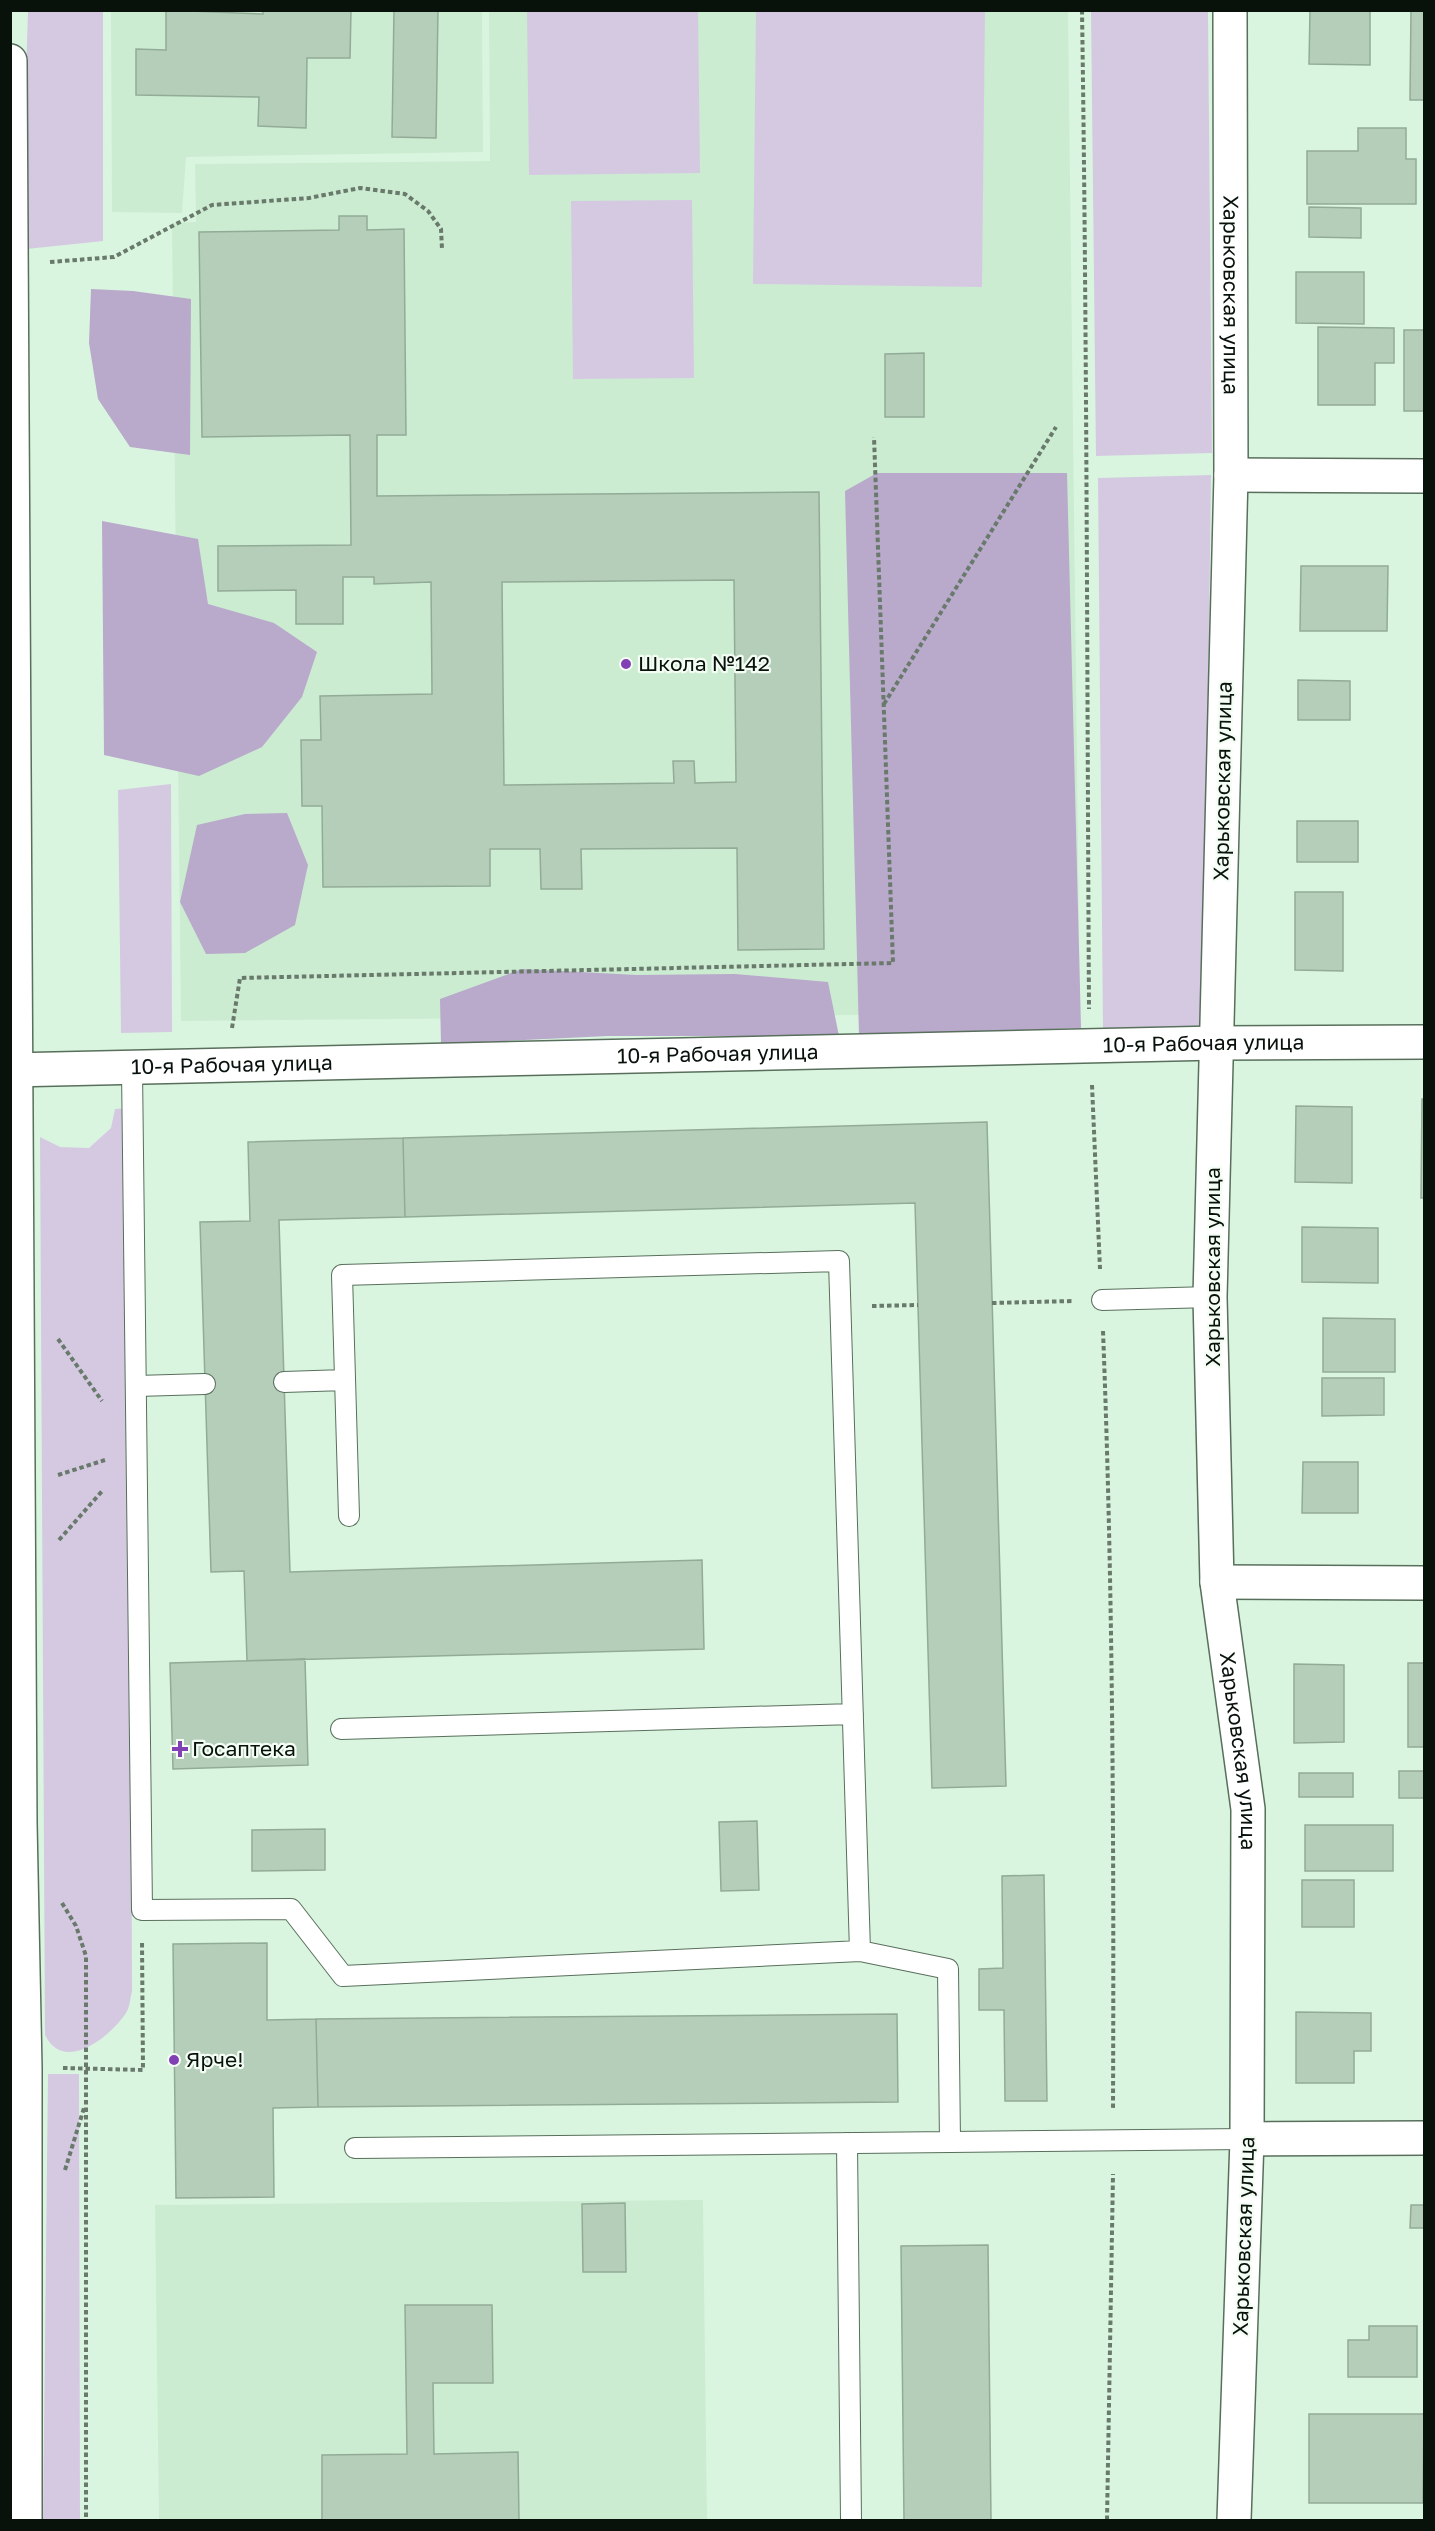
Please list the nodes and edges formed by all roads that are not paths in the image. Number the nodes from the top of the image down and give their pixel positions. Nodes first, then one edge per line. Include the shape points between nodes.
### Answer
1 (1230, 10) edge
2 (10, 62) edge
3 (1231, 475) junction
4 (1425, 476) edge
5 (1425, 1042) edge
6 (1217, 1043) junction
7 (132, 1069) junction
8 (14, 1070) edge
9 (1210, 1297) junction
10 (1102, 1300) road end
11 (345, 1380) junction
12 (284, 1382) dead end
13 (205, 1384) dead end
14 (137, 1386) junction
15 (349, 1516) dead end
16 (1217, 1582) junction
17 (1425, 1583) edge
18 (853, 1714) junction
19 (341, 1729) dead end
20 (860, 1951) junction
21 (1425, 2138) edge
22 (1247, 2139) junction
23 (950, 2142) junction
24 (847, 2143) junction
25 (355, 2148) dead end
26 (25, 2520) edge
27 (851, 2520) edge
28 (1234, 2520) edge

1 - 3 street, Харьковская улица
2 - 8 street
3 - 4 street
3 - 6 street, Харьковская улица
5 - 6 street, 10-я Рабочая улица
6 - 7 street, 10-я Рабочая улица
6 - 9 street, Харьковская улица
7 - 8 street, 10-я Рабочая улица
7 - 14 lane
8 - 26 street via 25,2068
9 - 10 lane
9 - 16 street, Харьковская улица
11 - 12 lane
11 - 15 lane
11 - 18 lane via 342,1275 839,1262
13 - 14 lane
14 - 20 lane via 142,1910 291,1909 343,1976
16 - 17 street
16 - 22 street, Харьковская улица via 1248,1809
18 - 19 lane
18 - 20 lane
20 - 23 lane via 948,1970
21 - 22 street
22 - 23 lane
22 - 28 street, Харьковская улица
23 - 24 lane
24 - 25 lane
24 - 27 lane

